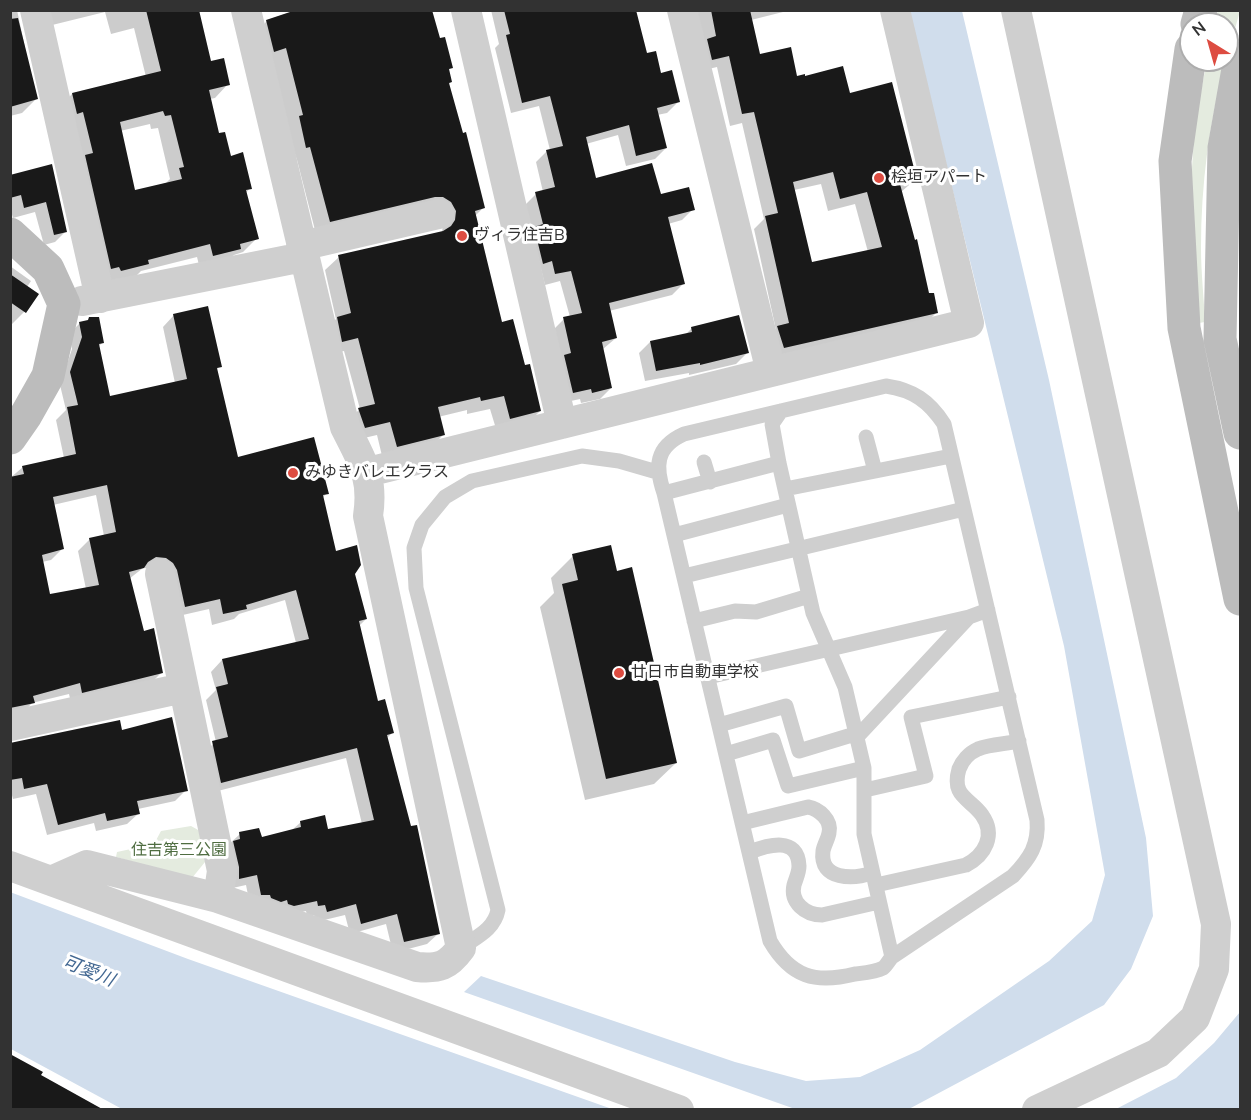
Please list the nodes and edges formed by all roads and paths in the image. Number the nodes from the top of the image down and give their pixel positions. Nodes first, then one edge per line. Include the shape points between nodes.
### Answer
1 (35, 10) edge
2 (246, 10) edge
3 (466, 10) edge
4 (682, 10) edge
5 (896, 10) edge
6 (1016, 10) edge
7 (1240, 58) edge
8 (1188, 72) edge
9 (439, 214) dead end
10 (10, 234) edge
11 (302, 252) junction
12 (100, 298) junction
13 (64, 304) junction
14 (771, 372) junction
15 (781, 411) junction
16 (562, 424) junction
17 (1240, 433) edge
18 (866, 437) dead end
19 (10, 438) edge
20 (951, 456) junction
21 (704, 462) dead end
22 (779, 463) junction
23 (875, 471) junction
24 (368, 472) junction
25 (657, 472) junction
26 (710, 482) junction
27 (785, 489) junction
28 (664, 493) junction
29 (788, 505) junction
30 (964, 509) junction
31 (674, 535) junction
32 (798, 549) junction
33 (160, 574) dead end
34 (684, 576) junction
35 (809, 596) junction
36 (1240, 598) edge
37 (988, 610) junction
38 (969, 617) junction
39 (694, 621) junction
40 (828, 649) junction
41 (708, 677) junction
42 (183, 688) junction
43 (1009, 697) junction
44 (719, 725) junction
45 (10, 726) edge
46 (856, 736) junction
47 (1019, 741) junction
48 (726, 754) junction
49 (864, 768) junction
50 (865, 790) junction
51 (742, 823) junction
52 (750, 852) junction
53 (10, 866) edge
54 (874, 879) junction
55 (51, 881) junction
56 (218, 898) junction
57 (879, 902) junction
58 (461, 948) junction
59 (892, 957) junction
60 (679, 1110) edge
61 (1037, 1110) edge

1 - 12 street
2 - 11 street
3 - 16 street
4 - 14 street
5 - 14 street via 969,323
6 - 61 street via 1216,924 1214,969 1195,1018 1158,1053
7 - 17 street via 1224,148 1220,339
8 - 36 street via 1175,161 1184,328
9 - 11 street
10 - 13 street via 48,269
11 - 12 street
11 - 24 street via 345,427
12 - 13 street
13 - 19 street via 48,376
14 - 16 street
15 - 20 lane via 886,386 900,388 914,393 936,412 944,424
15 - 22 lane via 772,424
15 - 25 lane via 675,438 662,453
16 - 24 street
18 - 23 lane
20 - 23 lane
20 - 30 lane
21 - 26 lane
22 - 26 lane
22 - 27 lane
23 - 27 lane
24 - 58 street via 368,516
25 - 28 lane
25 - 58 lane via 582,456 515,470 472,481 445,496 422,525 414,548 416,588 498,910 491,928
26 - 28 lane
27 - 29 lane
28 - 31 lane
29 - 31 lane
29 - 32 lane
30 - 32 lane
30 - 37 lane
31 - 34 lane
32 - 34 lane
32 - 35 lane
33 - 42 street
34 - 39 lane
35 - 39 lane via 756,612 735,611
35 - 40 lane
37 - 38 lane
37 - 43 lane
38 - 40 lane
38 - 46 lane
39 - 41 lane
40 - 41 lane
40 - 46 lane via 845,687
41 - 44 lane
42 - 45 street
42 - 56 street via 222,871
43 - 47 lane
43 - 50 lane via 911,717 926,776
44 - 46 lane via 786,706 799,751
44 - 48 lane
46 - 49 lane
47 - 54 lane via 978,749 968,755 957,776 963,799 981,813 989,832 988,843 976,860 966,865
47 - 59 lane via 1037,820 1034,848 1013,876
48 - 49 lane via 773,740 788,786
48 - 51 lane
49 - 50 lane
50 - 54 lane via 864,834
51 - 52 lane
51 - 54 lane via 813,808 829,826 823,857 831,871 846,878
52 - 57 lane via 775,844 789,848 799,868 794,883 795,899 806,912 822,915
52 - 59 lane via 770,941 789,966 811,976 834,979 882,968
53 - 55 street
54 - 57 lane
55 - 56 street via 87,865
55 - 60 street
56 - 58 street via 417,967 436,969 452,960
57 - 59 lane

